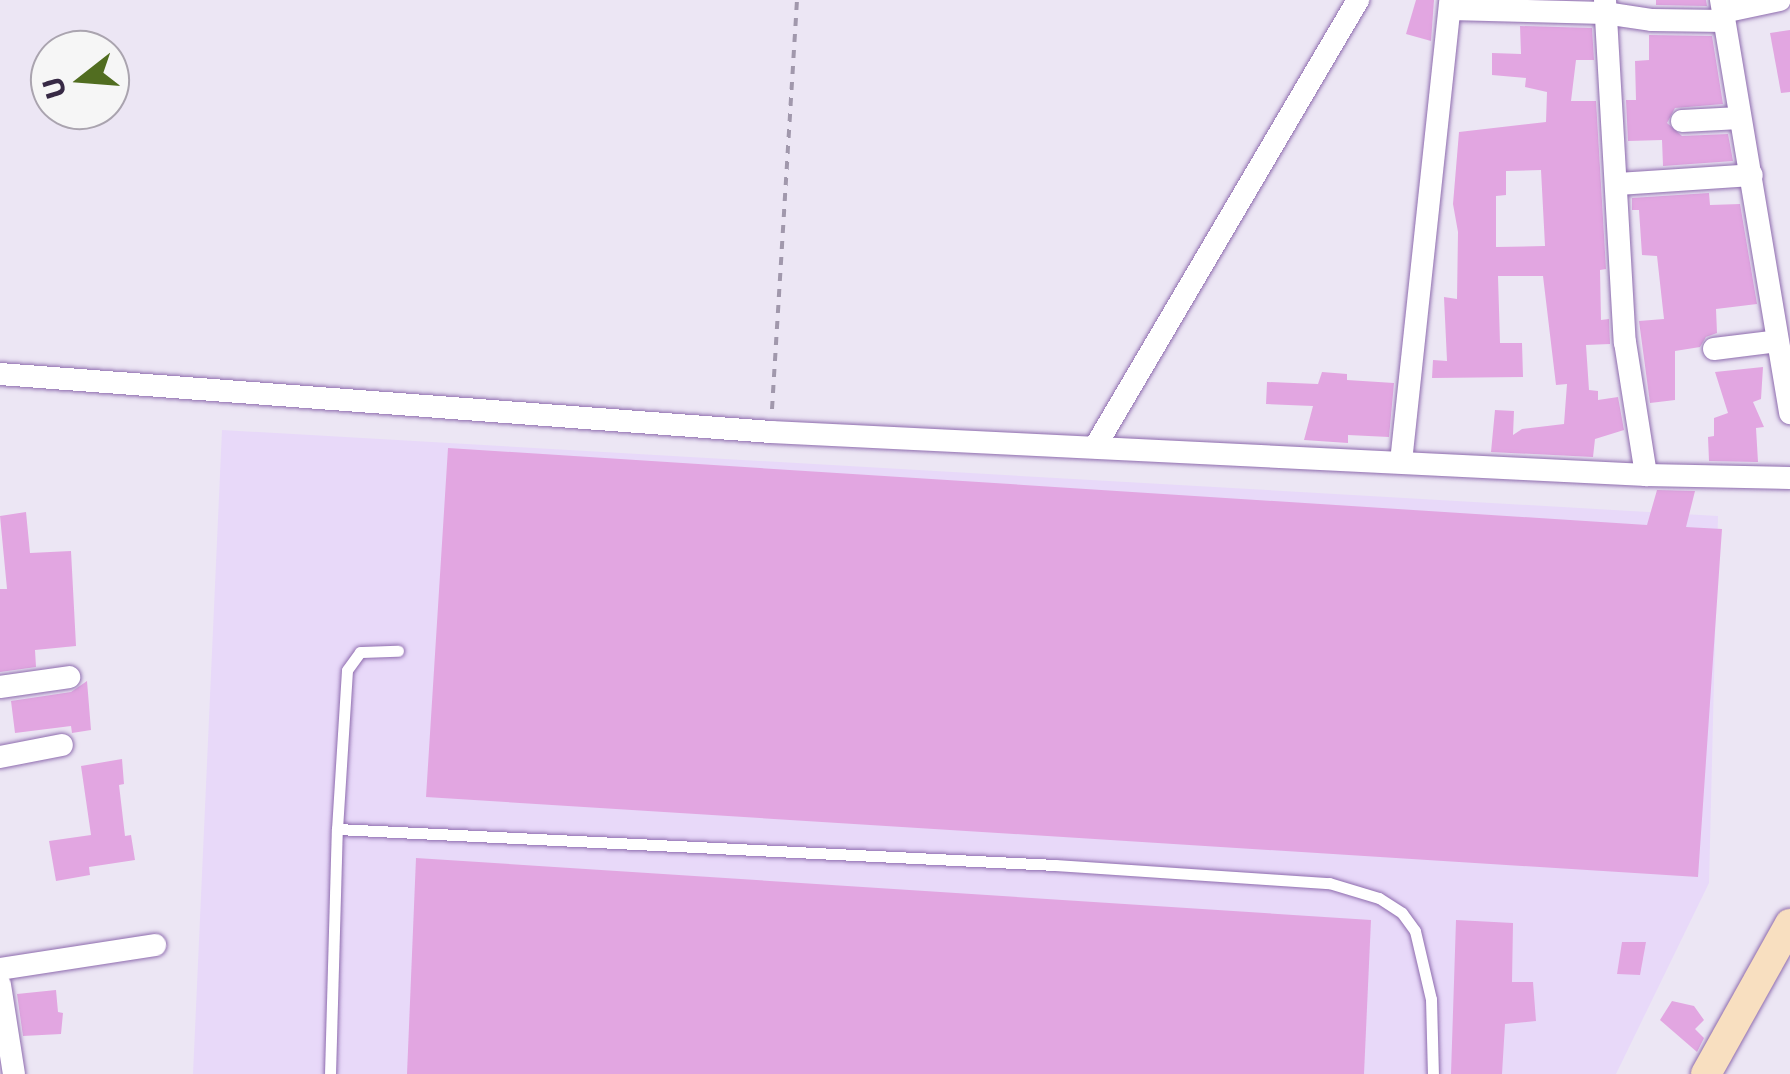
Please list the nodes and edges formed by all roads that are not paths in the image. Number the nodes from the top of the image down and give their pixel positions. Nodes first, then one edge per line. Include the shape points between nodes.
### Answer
1 (1358, 0) edge
2 (1780, 0) edge
3 (1450, 5) edge
4 (1605, 6) edge
5 (1722, 11) edge
6 (1740, 118) junction
7 (1682, 121) dead end
8 (1752, 175) junction
9 (1618, 184) junction
10 (1778, 341) junction
11 (1714, 349) dead end
12 (0, 374) edge
13 (1790, 413) edge
14 (1094, 447) junction
15 (1401, 462) junction
16 (1646, 476) junction
17 (1790, 478) edge
18 (398, 651) dead end
19 (69, 677) dead end
20 (0, 686) edge
21 (62, 745) dead end
22 (0, 757) edge
23 (336, 829) junction
24 (1790, 924) edge
25 (155, 945) dead end
26 (0, 969) edge
27 (0, 985) edge
28 (14, 1074) edge
29 (330, 1074) edge
30 (1433, 1074) edge
31 (1706, 1074) edge

1 - 14 street
2 - 5 street
3 - 4 street
3 - 15 street
4 - 5 street via 1652,20
4 - 9 street
5 - 6 street
6 - 7 street
6 - 8 street
8 - 9 street
8 - 10 street
9 - 16 street via 1624,342
10 - 11 street
10 - 13 street
12 - 14 street via 771,432
14 - 15 street
15 - 16 street
16 - 17 street
18 - 23 lane via 360,652 348,664
19 - 20 street
21 - 22 street
23 - 29 lane
23 - 30 lane via 1329,883 1379,898 1415,931 1431,999
24 - 31 main road
25 - 26 street
27 - 28 street

